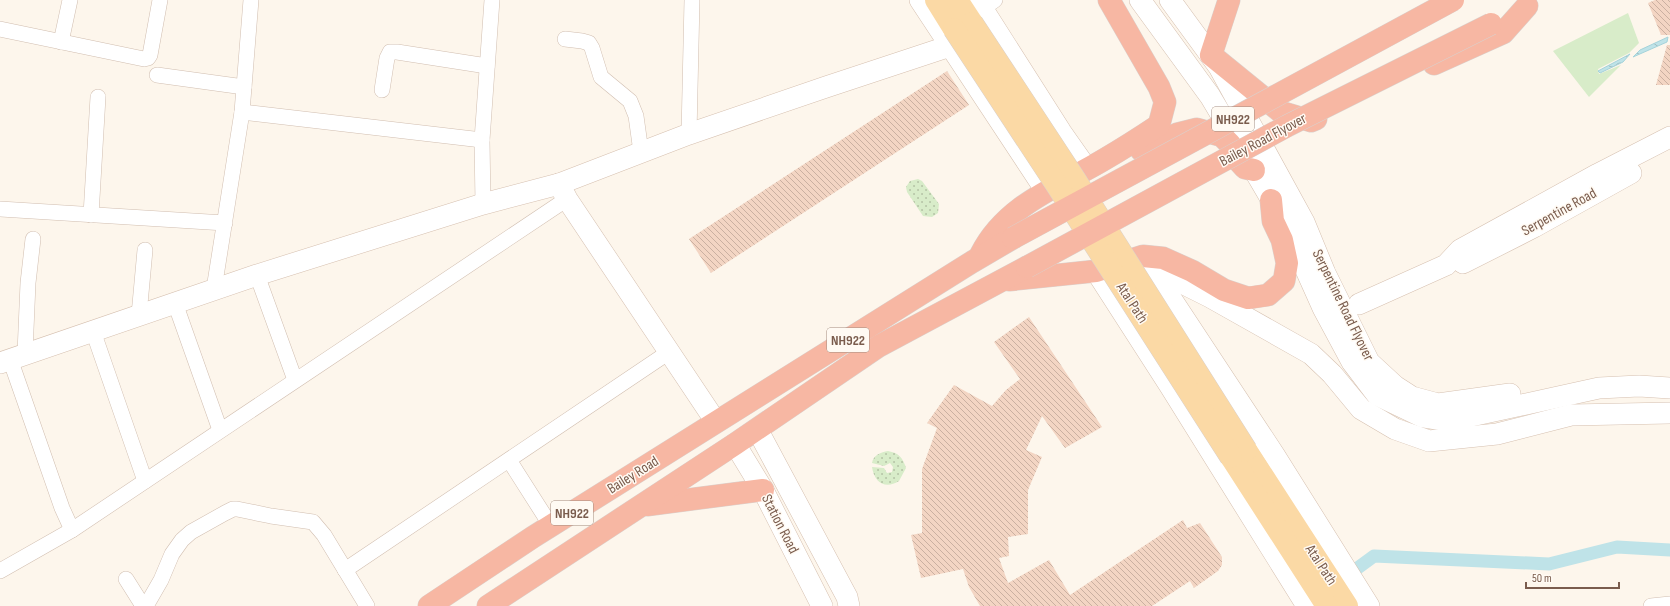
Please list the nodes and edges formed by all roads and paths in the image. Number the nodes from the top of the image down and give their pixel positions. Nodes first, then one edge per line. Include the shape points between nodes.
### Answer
1 (70, 0) edge
2 (160, 0) edge
3 (251, 0) edge
4 (492, 0) edge
5 (692, 0) edge
6 (920, 0) edge
7 (936, 0) edge
8 (957, 0) edge
9 (1109, 0) edge
10 (1140, 0) edge
11 (1170, 0) edge
12 (1229, 0) edge
13 (1453, 0) edge
14 (1533, 3) edge
15 (972, 18) edge
16 (0, 29) edge
17 (565, 39) dead end
18 (61, 42) junction
19 (1211, 54) junction
20 (487, 66) junction
21 (157, 75) dead end
22 (244, 87) junction
23 (382, 90) dead end
24 (98, 97) dead end
25 (242, 112) junction
26 (1061, 132) junction
27 (689, 134) junction
28 (1670, 137) edge
29 (482, 140) junction
30 (641, 152) junction
31 (1670, 152) edge
32 (1025, 158) junction
33 (1086, 169) junction
34 (1254, 170) junction
35 (563, 191) junction
36 (1046, 191) junction
37 (1271, 200) junction
38 (483, 204) junction
39 (0, 209) edge
40 (91, 215) junction
41 (225, 223) junction
42 (33, 239) dead end
43 (145, 250) dead end
44 (985, 255) junction
45 (1153, 257) junction
46 (1446, 265) junction
47 (1096, 271) junction
48 (257, 275) junction
49 (1001, 281) junction
50 (214, 289) junction
51 (175, 303) junction
52 (1359, 304) dead end
53 (139, 315) junction
54 (93, 331) junction
55 (669, 352) junction
56 (12, 359) edge
57 (1670, 373) edge
58 (295, 380) junction
59 (1670, 388) edge
60 (1670, 413) edge
61 (716, 422) junction
62 (757, 429) junction
63 (220, 430) junction
64 (735, 444) junction
65 (509, 460) junction
66 (145, 481) junction
67 (763, 490) junction
68 (642, 505) junction
69 (72, 530) junction
70 (542, 532) junction
71 (582, 545) junction
72 (1313, 569) junction
73 (346, 570) junction
74 (0, 571) edge
75 (126, 579) dead end
76 (1358, 600) edge
77 (1670, 604) edge
78 (143, 606) edge
79 (146, 606) edge
80 (367, 606) edge
81 (429, 606) edge
82 (488, 606) edge
83 (822, 606) edge
84 (849, 606) edge
85 (1307, 606) edge
86 (1327, 606) edge
87 (1650, 606) edge

1 - 18 street
2 - 18 street via 148,58
3 - 22 street
4 - 20 street
5 - 27 street
6 - 15 street
7 - 15 main road, Atal Path
8 - 15 main road, Atal Path
9 - 33 highway via 1165,102 1159,125
10 - 34 street, Serpentine Road Flyover via 1210,96
11 - 19 street, Serpentine Road Flyover
12 - 19 highway
13 - 44 highway, NH922, bridge
14 - 19 highway via 1503,33 1311,121 1280,112
14 - 49 highway, Bailey Road Flyover / NH922, bridge via 1287,126
15 - 26 street
15 - 27 street via 826,87
15 - 32 street
15 - 72 main road, Atal Path, bridge via 1058,187 1239,454
16 - 18 street
17 - 30 street via 589,43 601,77 630,101 636,116
19 - 57 street, Serpentine Road Flyover via 1304,222 1325,273 1369,362 1395,386 1412,397 1438,404 1508,395 1610,372
20 - 23 street via 390,52
20 - 29 street
21 - 22 street
22 - 25 street
24 - 40 street
25 - 29 street
25 - 41 street
26 - 32 street
26 - 33 street
27 - 30 street
28 - 46 street via 1460,250
29 - 38 street
30 - 35 street
31 - 46 street, Serpentine Road via 1464,263
32 - 36 street
33 - 36 highway
34 - 37 street, Serpentine Road Flyover
34 - 44 highway via 1245,168 1222,136 1197,129 1177,134 1146,147 1045,203 1008,228
35 - 38 street
35 - 55 street
35 - 58 street
36 - 44 highway via 1013,213 988,240
37 - 45 highway via 1273,221 1282,240 1287,263 1284,281 1268,294 1248,298 1224,290 1192,271
37 - 59 street, Serpentine Road Flyover via 1285,223 1323,308 1352,362 1377,395 1416,414 1448,421 1599,388
38 - 48 street
39 - 40 street
40 - 41 street
41 - 50 street
42 - 56 street via 28,283
43 - 53 street
44 - 61 highway, NH922
45 - 47 highway
45 - 60 street via 1168,276 1311,354 1332,374 1361,409 1395,429 1429,441 1497,434 1571,415
45 - 72 street via 1275,456
46 - 52 street
47 - 49 highway
47 - 72 street via 1170,386
48 - 50 street
48 - 58 street
49 - 62 highway, NH922 via 879,346
50 - 51 street
51 - 53 street
51 - 63 street
53 - 54 street
54 - 56 street
54 - 66 street
55 - 61 street
55 - 65 street
56 - 69 street via 62,508
58 - 63 street
61 - 70 highway, Bailey Road / NH922
62 - 64 highway, NH922
62 - 84 street via 848,597
63 - 66 street
64 - 67 street, Station Road
64 - 68 highway, Bailey Road / NH922
65 - 70 street
65 - 73 street
66 - 69 street
67 - 68 highway
67 - 83 street, Station Road
68 - 71 highway, Bailey Road / NH922
69 - 74 street
70 - 71 highway via 519,552 516,559 518,565 528,568 555,551
70 - 81 highway, Bailey Road / NH922
71 - 82 highway, Bailey Road / NH922
72 - 76 main road, Atal Path
72 - 85 street
72 - 86 main road, Atal Path
73 - 79 street via 313,522 232,509 191,532 182,540 172,554
73 - 80 street
75 - 78 street
77 - 87 street

